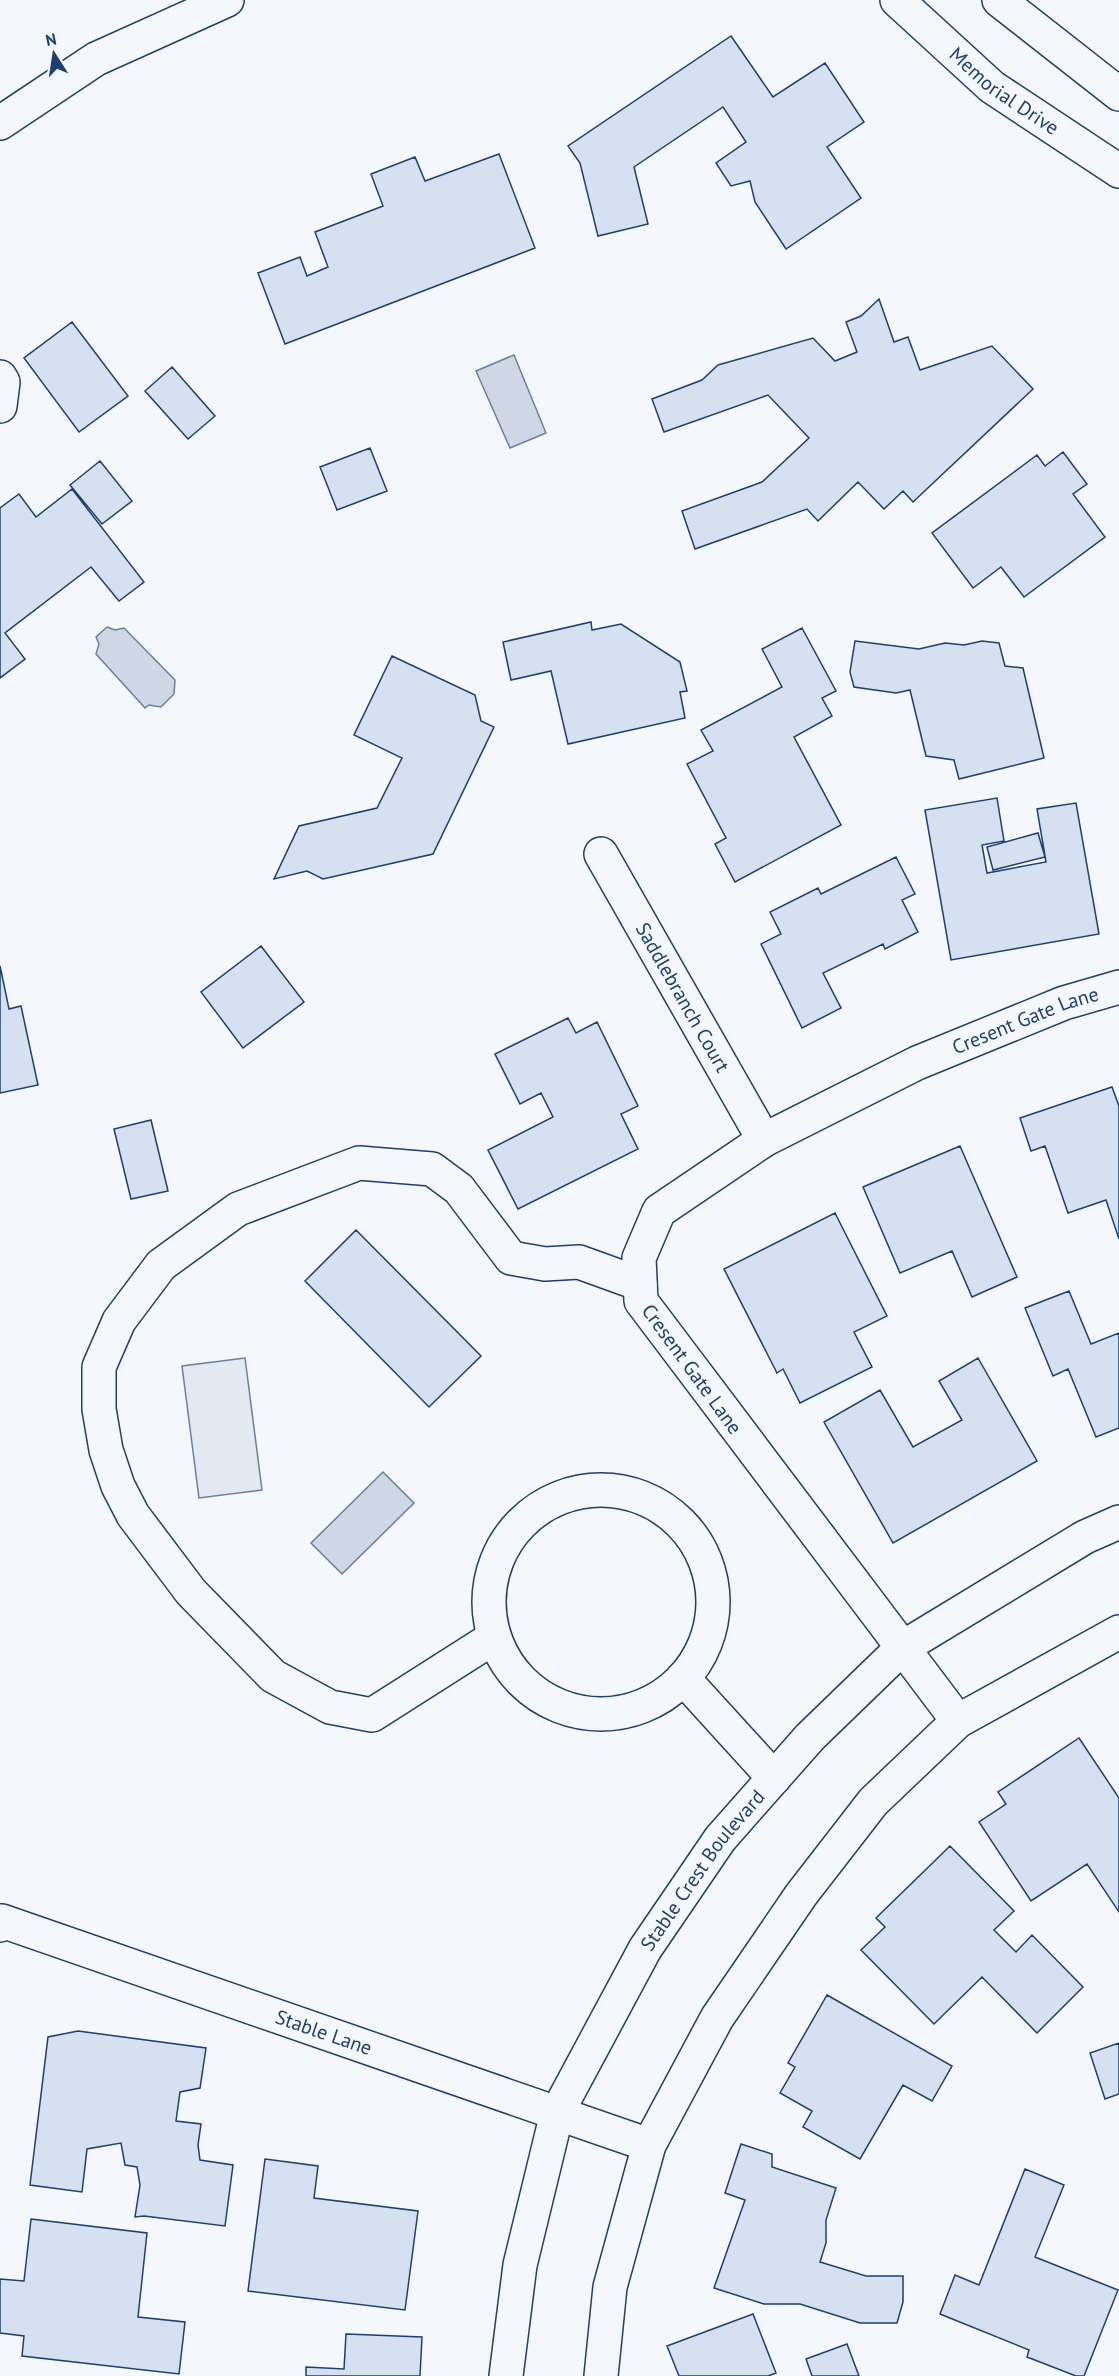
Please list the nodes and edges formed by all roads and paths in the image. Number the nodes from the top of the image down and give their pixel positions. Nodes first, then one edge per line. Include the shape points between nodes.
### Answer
1 (227, 0) edge
2 (897, 0) edge
3 (999, 0) edge
4 (1119, 94) edge
5 (0, 123) edge
6 (1119, 171) edge
7 (0, 377) edge
8 (0, 406) edge
9 (601, 854) dead end
10 (1119, 987) edge
11 (764, 1140) junction
12 (640, 1284) junction
13 (1119, 1522) edge
14 (1119, 1632) edge
15 (494, 1638) junction
16 (902, 1648) junction
17 (683, 1678) junction
18 (958, 1721) junction
19 (774, 1778) junction
20 (0, 1925) edge
21 (557, 2113) junction
22 (650, 2145) junction
23 (506, 2376) edge
24 (601, 2376) edge

1 - 5 street via 96,59
2 - 6 street, Memorial Drive via 992,87
3 - 4 street
7 - 8 street
9 - 11 street, Saddlebranch Court
10 - 11 street, Cresent Gate Lane via 1064,1003 917,1063
11 - 12 street, Cresent Gate Lane via 659,1211 639,1258
12 - 15 street via 579,1262 545,1264 511,1258 459,1189 432,1169 359,1163 238,1209 161,1266 119,1321 99,1367 99,1409 106,1450 133,1515 191,1592 273,1676 330,1707 372,1715
12 - 16 street, Cresent Gate Lane via 640,1301
13 - 16 street, Stable Crest Boulevard via 1085,1537
14 - 18 street
15 - 17 street via 504,1661 520,1681 564,1709 615,1714 663,1695
15 - 17 street via 488,1612 489,1586 508,1538 547,1503 598,1490 625,1492 672,1515 690,1533 704,1556 711,1581 712,1616 699,1657
16 - 18 street, Cresent Gate Lane
16 - 19 street, Stable Crest Boulevard via 810,1737
17 - 19 street
18 - 22 street via 873,1802 801,1895 717,2018
19 - 21 street, Stable Crest Boulevard via 720,1839 645,1949
20 - 21 street, Stable Lane via 2,1922
21 - 22 street, Stable Lane
21 - 23 street, Stable Crest Boulevard via 520,2265
22 - 24 street via 610,2287

